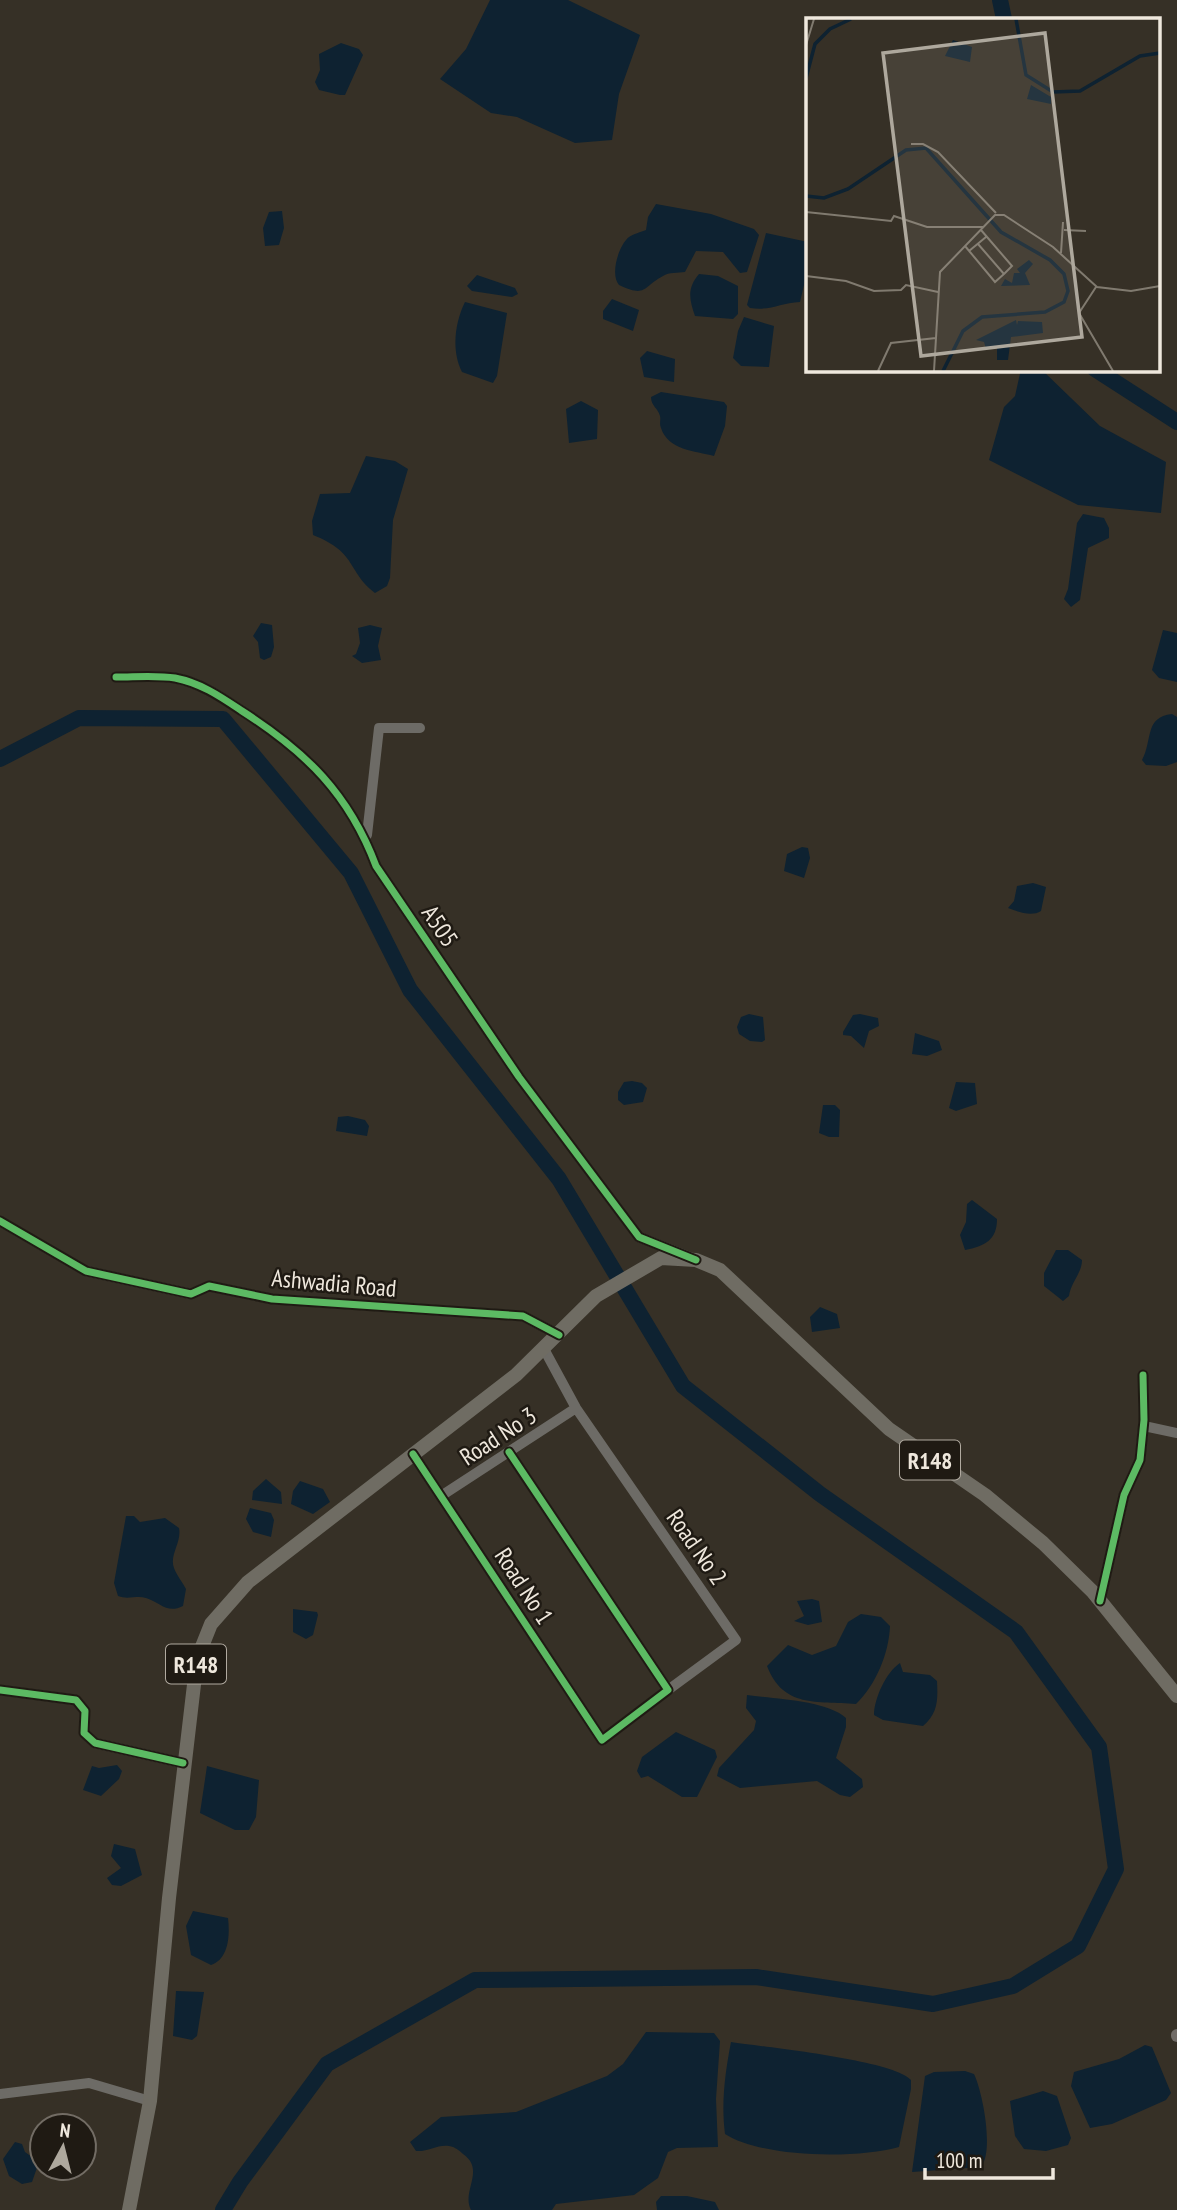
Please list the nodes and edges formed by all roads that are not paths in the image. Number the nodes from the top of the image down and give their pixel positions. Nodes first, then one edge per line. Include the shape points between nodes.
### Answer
1 (116, 677) dead end
2 (420, 728) dead end
3 (366, 839) junction
4 (0, 1221) edge
5 (696, 1260) junction
6 (559, 1335) junction
7 (544, 1349) junction
8 (1143, 1375) dead end
9 (576, 1408) junction
10 (1143, 1426) junction
11 (1177, 1433) edge
12 (509, 1452) junction
13 (413, 1454) junction
14 (441, 1496) junction
15 (1100, 1601) junction
16 (0, 1690) edge
17 (668, 1690) junction
18 (1177, 1696) edge
19 (183, 1763) junction
20 (0, 2094) edge
21 (150, 2101) junction
22 (129, 2210) edge

1 - 3 street, A505 via 174,678 205,687 307,757
2 - 3 street via 379,728
3 - 5 street, A505 via 376,866 519,1077 639,1237
4 - 6 street, Ashwadia Road via 86,1271 191,1294 209,1286 272,1299 523,1317
5 - 6 main road, R148 via 661,1258 596,1296
5 - 15 main road, R148 via 720,1270 889,1429 1043,1543
6 - 7 main road, R148
7 - 9 street
7 - 13 main road, R148
8 - 10 street
9 - 12 street, Road No 3
9 - 17 street, Road No 2 via 736,1640
10 - 11 street
10 - 15 street via 1140,1460 1124,1495
12 - 14 street, Road No 3
12 - 17 street
13 - 14 street, Road No 1
13 - 19 main road, R148 via 248,1582 211,1623 197,1659
14 - 17 street, Road No 1 via 602,1740
15 - 18 main road, R148
16 - 19 street via 76,1700 85,1711 84,1733 95,1743
19 - 21 main road, R148
20 - 21 street via 89,2083
21 - 22 main road, R148

